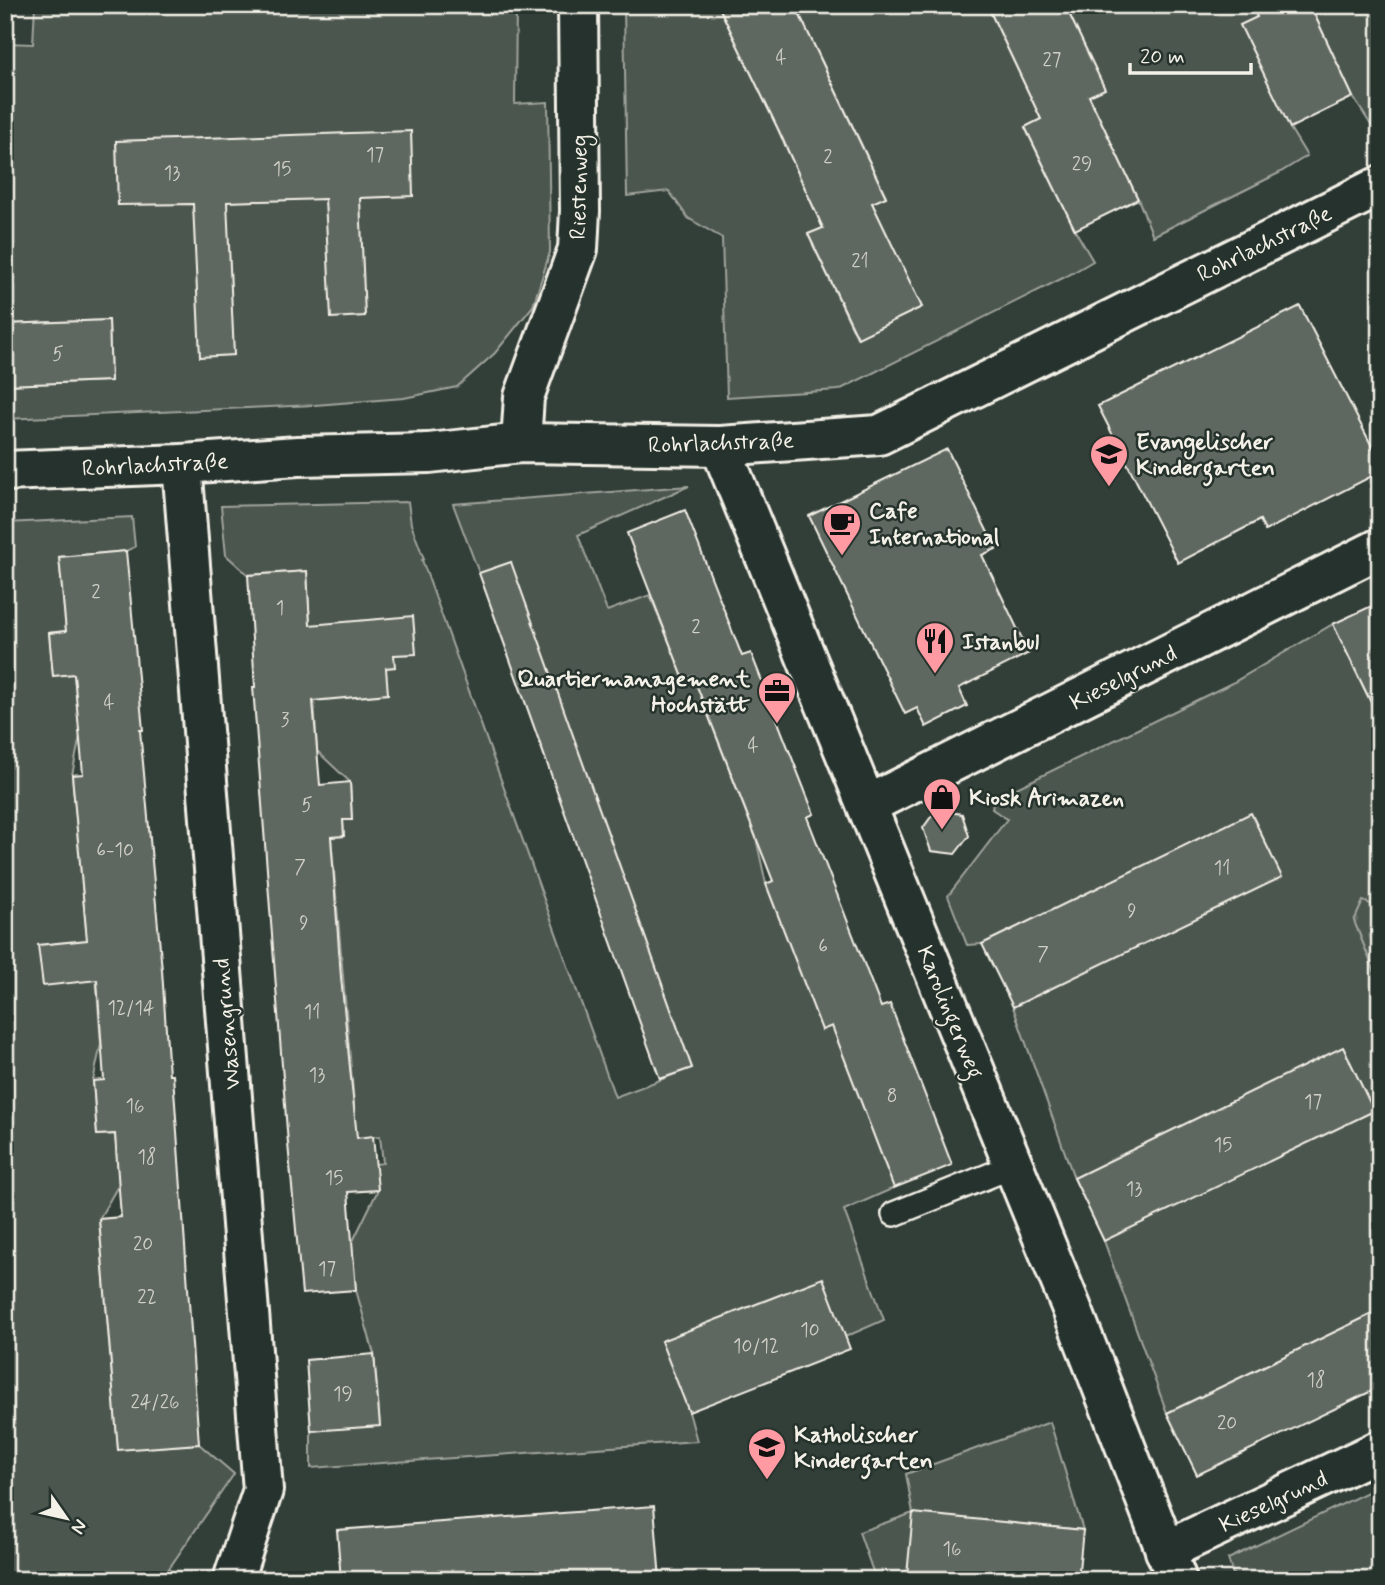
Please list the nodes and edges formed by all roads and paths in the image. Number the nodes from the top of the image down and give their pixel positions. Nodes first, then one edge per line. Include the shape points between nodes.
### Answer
1 (578, 5) edge
2 (1380, 186) edge
3 (521, 443) junction
4 (720, 446) junction
5 (182, 464) junction
6 (5, 471) edge
7 (1380, 548) edge
8 (867, 806) junction
9 (1013, 1166) junction
10 (894, 1214) dead end
11 (1380, 1451) edge
12 (1171, 1565) edge
13 (233, 1580) edge

1 - 3 street, Riestenweg via 578,249 524,397
2 - 4 street, Rohrlachstraße via 880,435
3 - 4 street, Rohrlachstraße
3 - 5 street, Rohrlachstraße via 429,453
4 - 8 street, Karolingerweg
5 - 6 street, Rohrlachstraße
5 - 13 street, Wasengrund via 263,1490
7 - 8 street, Kieselgrund
8 - 9 street, Karolingerweg
9 - 10 lane
9 - 12 street, Karolingerweg
11 - 12 street, Kieselgrund

